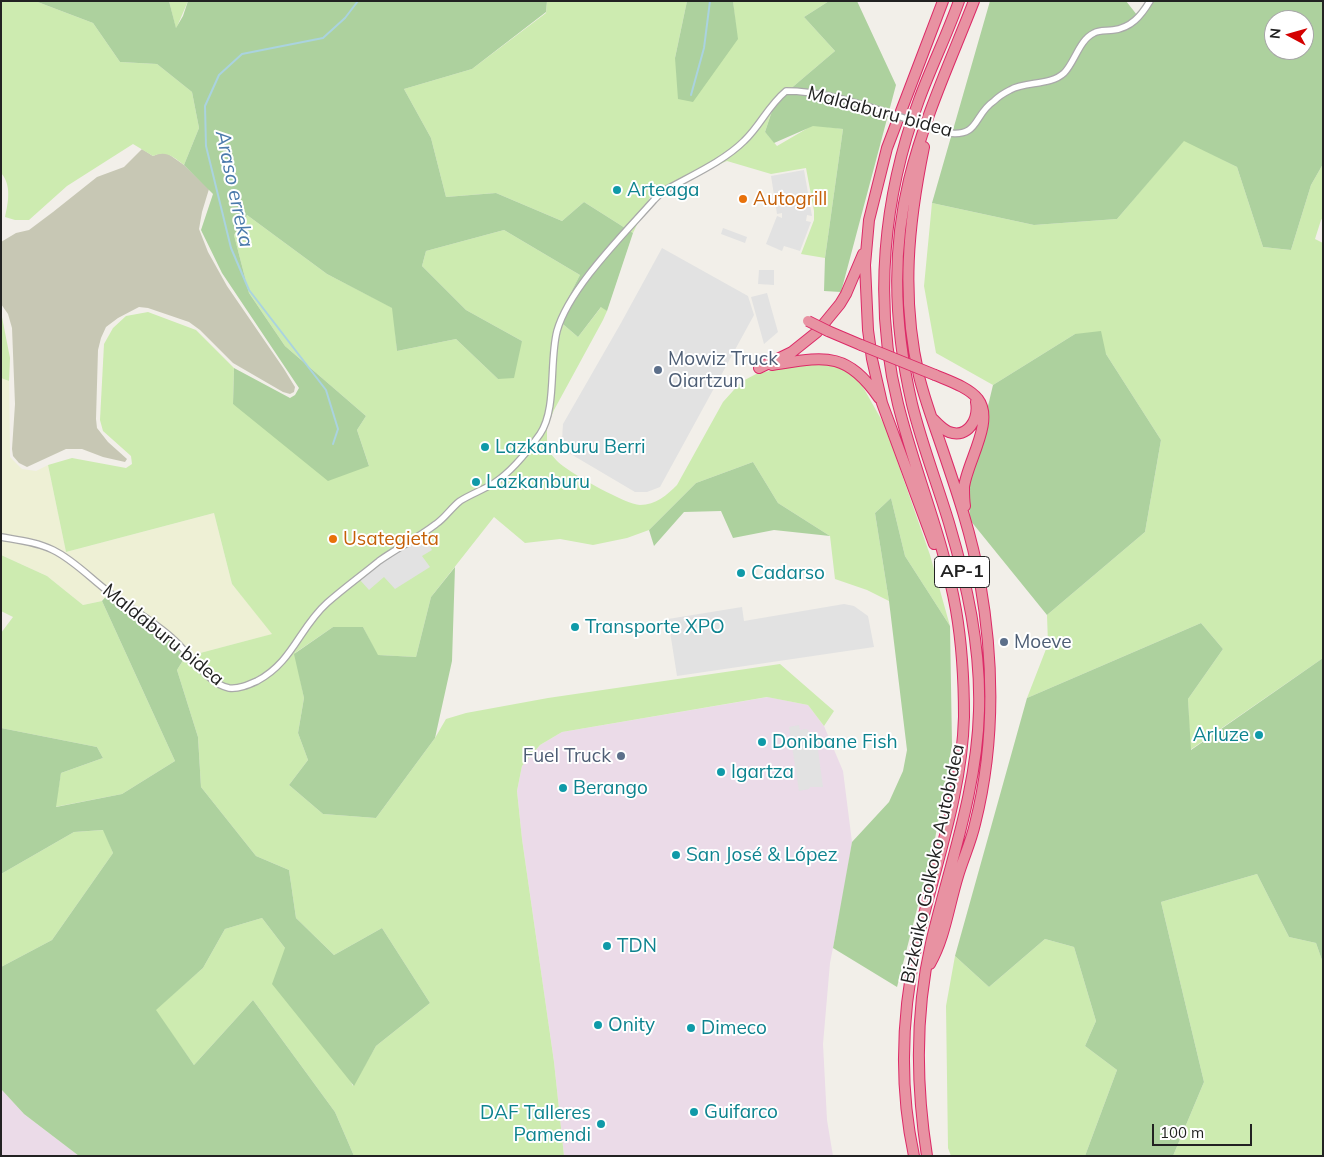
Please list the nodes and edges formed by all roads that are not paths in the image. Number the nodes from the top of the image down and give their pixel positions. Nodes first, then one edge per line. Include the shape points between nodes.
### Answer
1 (943, 1) edge
2 (960, 1) edge
3 (974, 1) edge
4 (1150, 1) edge
5 (923, 134) junction
6 (865, 248) junction
7 (804, 319) dead end
8 (973, 394) junction
9 (882, 403) junction
10 (931, 417) junction
11 (966, 520) junction
12 (1, 538) edge
13 (942, 552) junction
14 (926, 972) junction
15 (914, 1156) edge
16 (928, 1156) edge

1 - 6 highway via 887,148
2 - 13 highway, Bizkaiko Golkoko Autobidea / AP-1 via 918,101 899,160 884,268 886,333 895,389
3 - 5 highway, Bizkaiko Golkoko Autobidea / AP-1
4 - 12 street, Maldaburu bidea, bridge via 1128,26 1094,32 1064,73 1010,90 993,101 974,127 958,134 822,93 786,91 734,150 662,192 603,258 564,312 554,348 548,417 531,446 495,482 460,502 438,523 340,592 324,606 276,668 250,684 240,688 219,684 172,638 52,549
5 - 10 highway via 925,143 911,222 908,288 912,341
5 - 14 highway, Bizkaiko Golkoko Autobidea / AP-1 via 908,182 901,223 897,289 899,330 913,405 967,593 979,702 968,799
6 - 9 highway via 868,330
6 - 9 highway via 846,294 817,332 792,352 759,368 819,359 843,363 863,377
7 - 8 highway, bridge
8 - 10 highway via 978,413 965,430 950,432
8 - 11 highway via 982,405 984,424 964,487
9 - 13 highway via 933,542
10 - 11 highway
11 - 14 highway via 980,580 989,643 987,752 975,825 937,952
13 - 15 highway, Bizkaiko Golkoko Autobidea / AP-1 via 956,609 964,674 963,735 950,820 918,941 910,986 905,1088
14 - 16 highway, Bizkaiko Golkoko Autobidea / AP-1 via 918,1085

